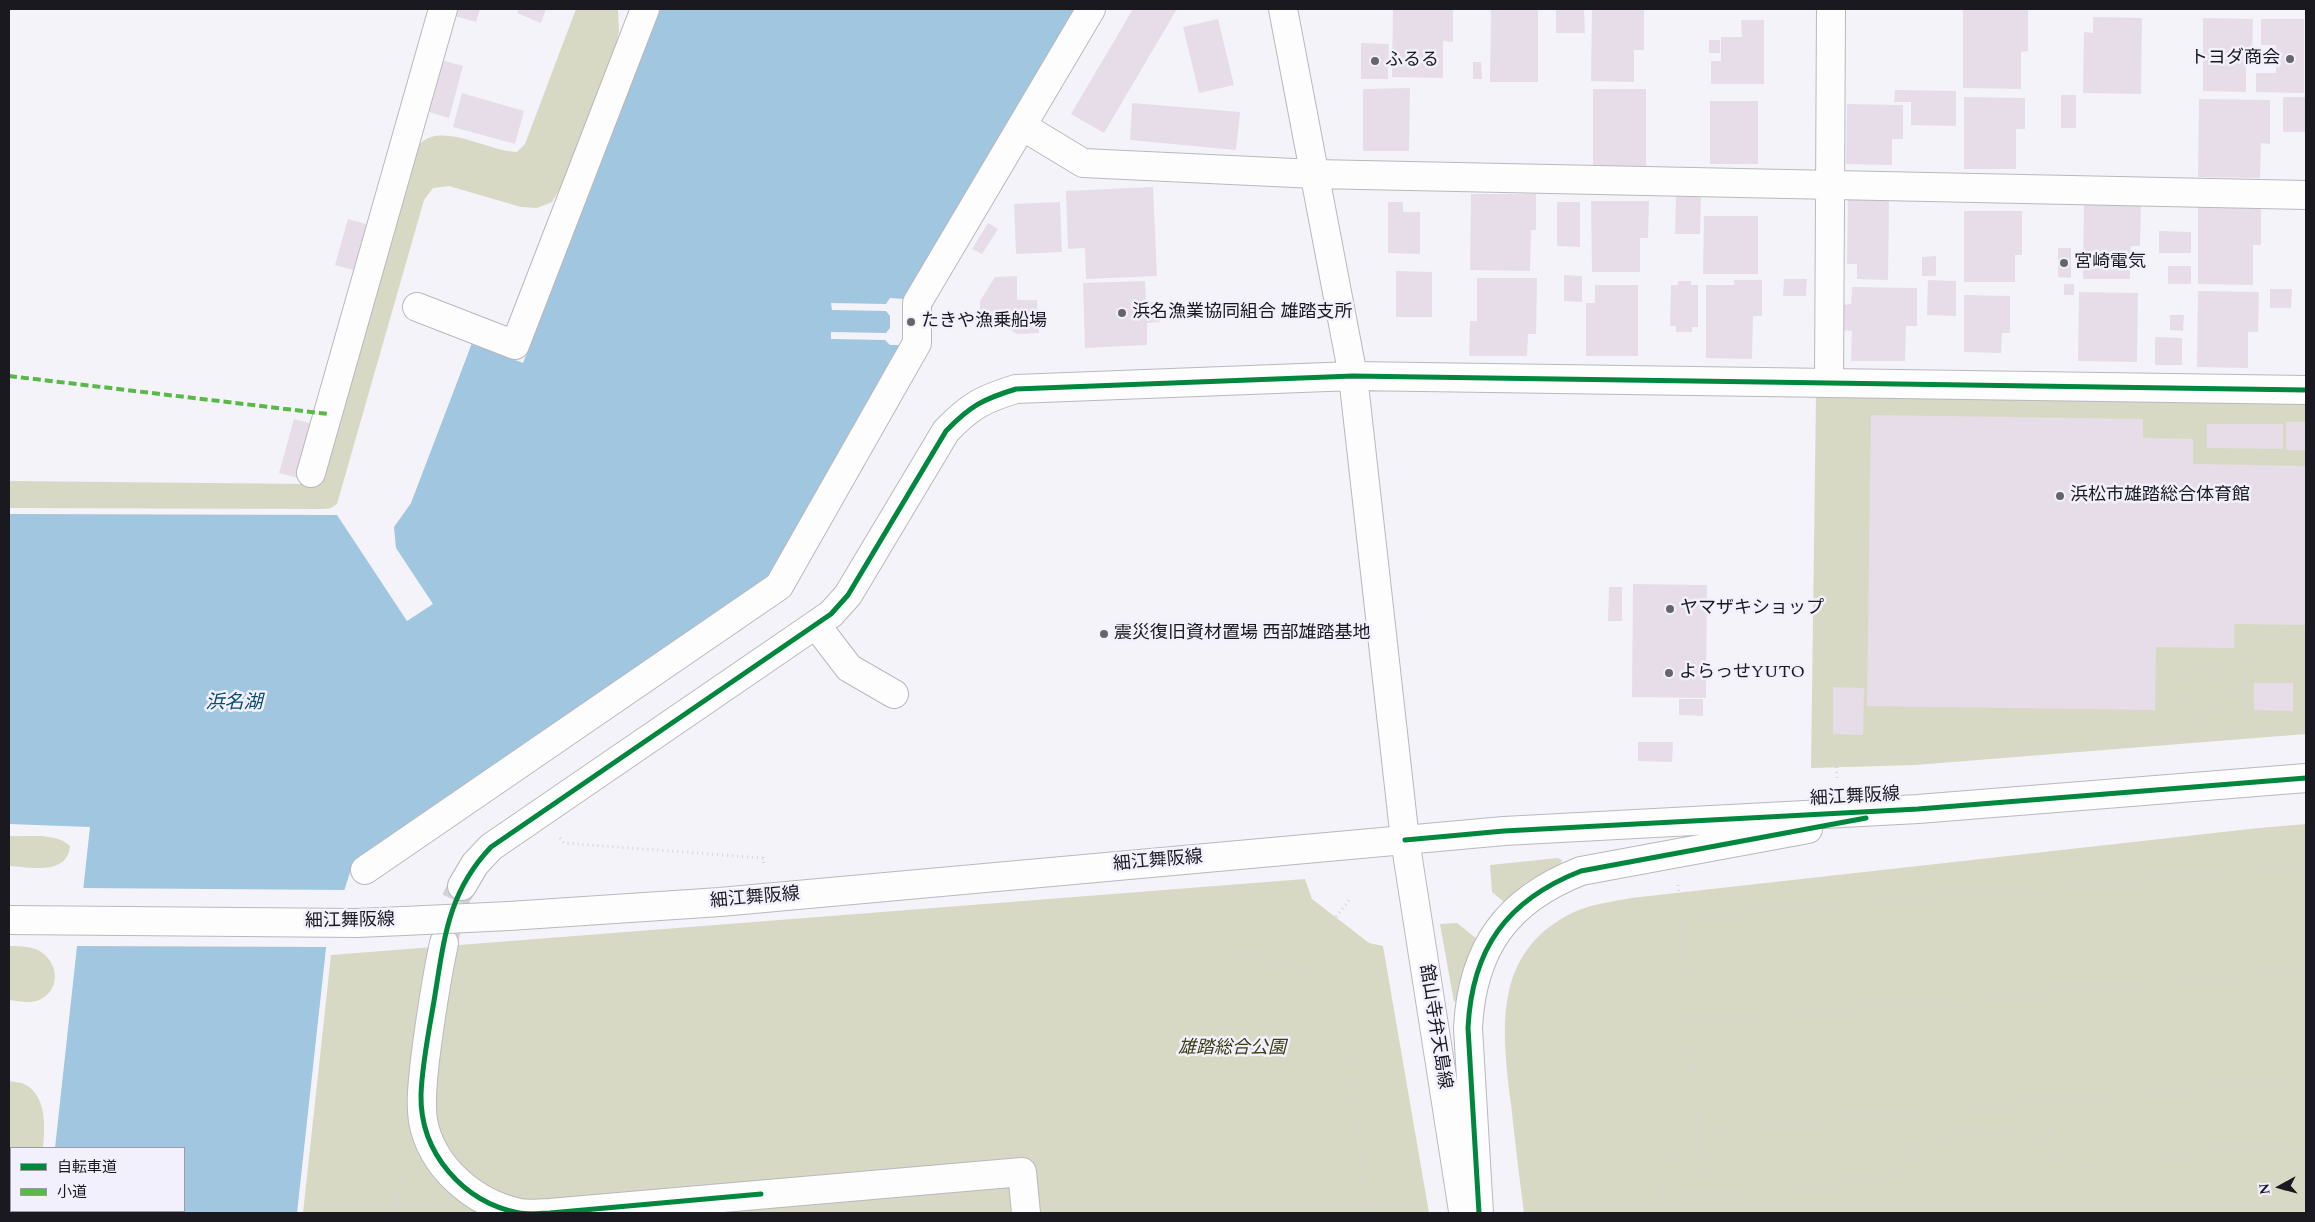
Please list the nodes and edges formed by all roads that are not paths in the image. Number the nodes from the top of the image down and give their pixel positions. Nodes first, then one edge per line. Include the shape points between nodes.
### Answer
1 (443, 9) edge
2 (645, 9) edge
3 (1092, 9) edge
4 (1284, 9) edge
5 (1831, 9) edge
6 (1022, 126) junction
7 (1314, 174) junction
8 (1830, 185) junction
9 (2306, 195) edge
10 (417, 307) dead end
11 (1353, 376) junction
12 (1829, 383) junction
13 (2306, 390) edge
14 (311, 473) dead end
15 (816, 625) junction
16 (894, 694) dead end
17 (2306, 778) edge
18 (1918, 809) junction
19 (1405, 840) junction
20 (366, 870) dead end
21 (462, 886) tunnel mouth
22 (9, 920) edge
23 (444, 943) tunnel mouth
24 (1026, 1213) edge
25 (1464, 1213) edge
26 (1479, 1213) edge

1 - 14 street
2 - 10 street via 515,346
3 - 6 street
4 - 7 street, 舘山寺弁天島線
5 - 8 street
6 - 7 street via 1084,163
6 - 20 street via 918,303 917,343 780,586
7 - 8 street
7 - 11 street, 舘山寺弁天島線
8 - 9 street
8 - 12 street
11 - 12 street
11 - 15 street via 1016,389 987,398 964,412 946,431 848,595
11 - 19 street, 舘山寺弁天島線
12 - 13 street
15 - 16 street via 849,668
15 - 21 street via 491,847 475,864
17 - 18 street, 細江舞阪線
18 - 19 street, 細江舞阪線 via 1504,831
18 - 26 street via 1582,871 1542,889 1515,911 1498,930 1485,953 1469,1002
19 - 22 street, 細江舞阪線, bridge via 720,902 509,916 357,923
19 - 25 street, 舘山寺弁天島線
23 - 24 street via 421,1095 423,1121 431,1144 456,1181 493,1206 521,1213 550,1213 1022,1172

